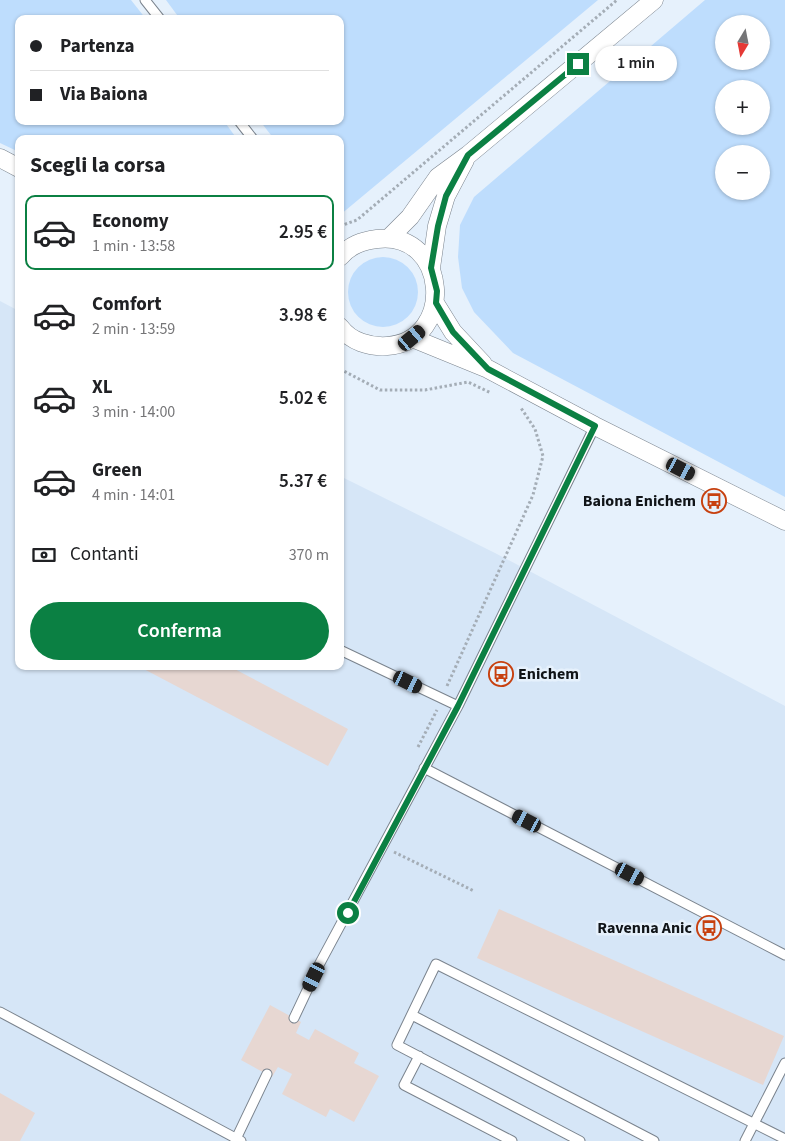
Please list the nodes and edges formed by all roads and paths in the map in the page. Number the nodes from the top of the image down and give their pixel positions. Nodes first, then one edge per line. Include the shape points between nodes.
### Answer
1 (145, 0) edge
2 (617, 0) edge
3 (654, 0) edge
4 (157, 15) edge
5 (242, 125) edge
6 (250, 135) edge
7 (468, 155) junction
8 (0, 158) edge
9 (15, 166) edge
10 (344, 225) edge
11 (390, 238) junction
12 (344, 250) edge
13 (431, 268) junction
14 (436, 303) junction
15 (344, 330) edge
16 (412, 338) junction
17 (488, 369) junction
18 (344, 371) edge
19 (499, 397) dead end
20 (514, 405) dead end
21 (595, 426) junction
22 (785, 521) edge
23 (344, 652) edge
24 (442, 698) junction
25 (458, 706) junction
26 (417, 750) dead end
27 (424, 768) junction
28 (384, 847) junction
29 (474, 891) dead end
30 (785, 955) edge
31 (0, 1012) edge
32 (412, 1015) junction
33 (294, 1018) dead end
34 (418, 1056) junction
35 (785, 1063) edge
36 (267, 1074) dead end
37 (754, 1122) junction
38 (785, 1139) edge
39 (237, 1140) edge
40 (512, 1141) edge
41 (580, 1141) edge
42 (654, 1141) edge
43 (745, 1141) edge

1 - 4 lane
2 - 10 path via 357,220
3 - 7 street
5 - 6 lane
7 - 11 street via 438,177 410,217
7 - 13 street via 446,196
8 - 9 street
11 - 12 street via 361,241
11 - 13 street via 410,245
13 - 14 street via 436,285
14 - 16 street via 423,328
14 - 17 street via 453,332
15 - 16 street via 359,342 376,347 395,346
16 - 17 street
17 - 21 street
18 - 19 path via 380,390 425,390 468,382
20 - 24 path via 522,408 535,429 544,456 534,495
21 - 22 street
21 - 25 lane
23 - 24 lane
24 - 25 lane
24 - 26 path
25 - 27 lane
27 - 28 lane
27 - 30 lane
28 - 29 path
28 - 33 lane via 320,963
31 - 39 lane
32 - 34 lane via 397,1045
32 - 37 lane via 436,964
32 - 42 lane
34 - 40 lane via 404,1084
34 - 41 lane
35 - 37 lane
36 - 39 lane
37 - 38 lane
37 - 43 lane

